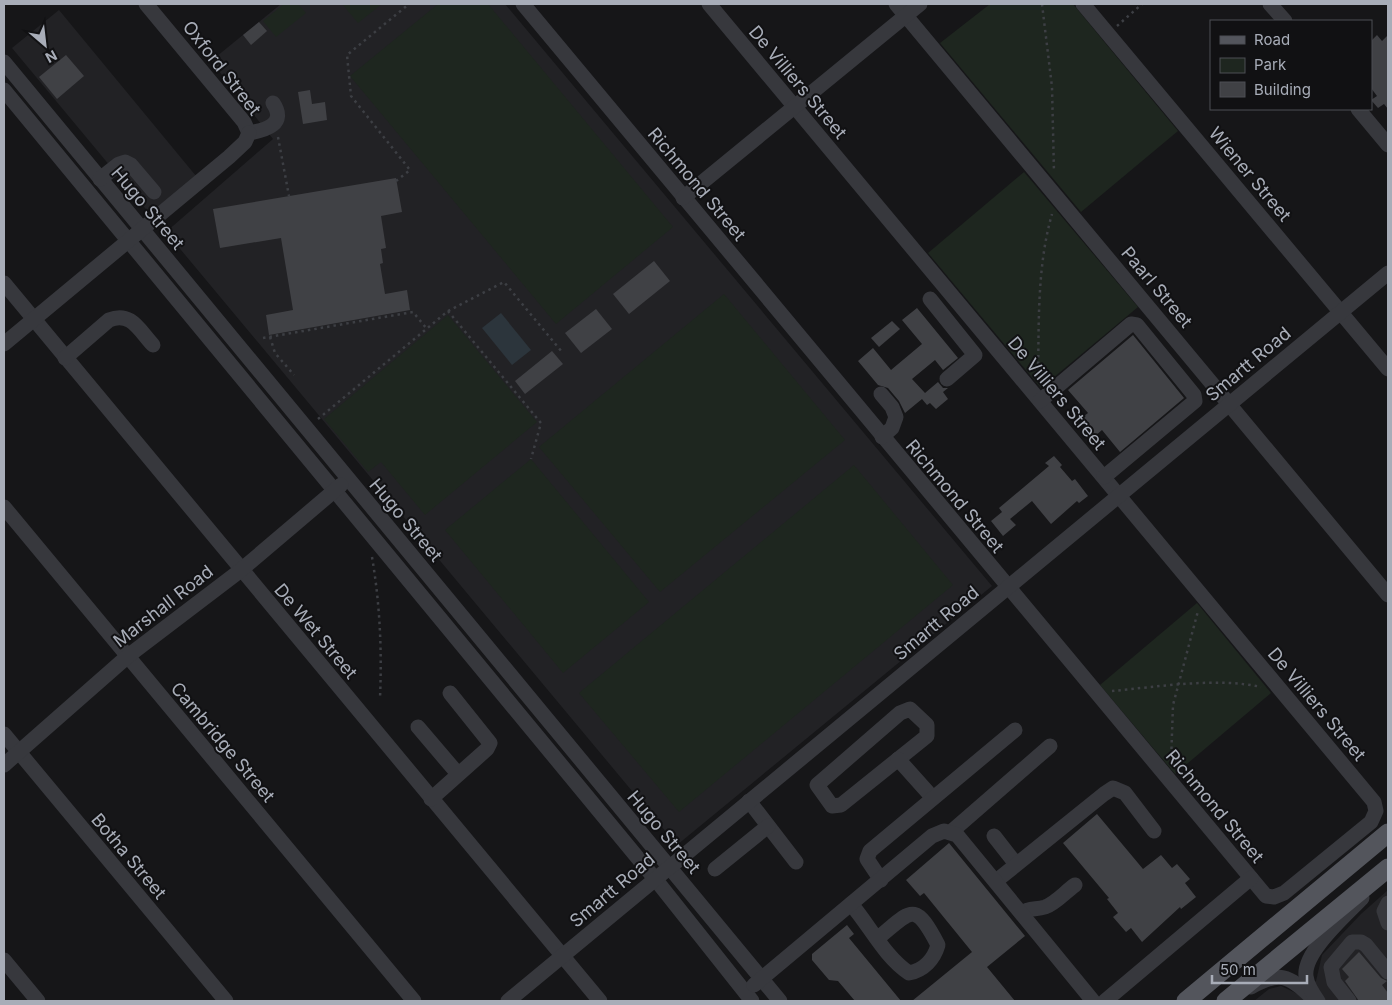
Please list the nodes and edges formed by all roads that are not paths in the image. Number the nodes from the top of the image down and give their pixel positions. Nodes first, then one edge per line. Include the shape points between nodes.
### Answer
1 (146, 4) edge
2 (523, 4) edge
3 (709, 4) edge
4 (920, 4) edge
5 (1083, 4) edge
6 (1270, 4) edge
7 (901, 10) edge
8 (1283, 20) edge
9 (4, 62) edge
10 (4, 90) edge
11 (273, 103) dead end
12 (795, 108) junction
13 (1359, 110) edge
14 (249, 133) junction
15 (1388, 145) edge
16 (100, 179) junction
17 (154, 192) dead end
18 (683, 198) junction
19 (142, 231) junction
20 (129, 241) junction
21 (1388, 273) edge
22 (4, 284) edge
23 (930, 299) dead end
24 (1341, 312) junction
25 (34, 320) junction
26 (991, 342) junction
27 (4, 344) edge
28 (153, 344) dead end
29 (1181, 346) junction
30 (975, 355) junction
31 (65, 358) junction
32 (1167, 360) junction
33 (1388, 369) edge
34 (948, 379) dead end
35 (275, 390) junction
36 (881, 394) dead end
37 (1036, 396) junction
38 (261, 403) junction
39 (1230, 404) junction
40 (882, 437) junction
41 (1104, 477) junction
42 (348, 478) junction
43 (334, 492) junction
44 (1119, 496) junction
45 (4, 507) edge
46 (241, 570) junction
47 (1008, 588) junction
48 (1388, 595) edge
49 (128, 656) junction
50 (450, 693) dead end
51 (418, 727) dead end
52 (1015, 730) dead end
53 (4, 734) edge
54 (1050, 746) dead end
55 (19, 753) junction
56 (898, 759) junction
57 (4, 765) edge
58 (458, 774) junction
59 (431, 798) junction
60 (932, 798) junction
61 (750, 801) junction
62 (1376, 807) joint
63 (768, 826) junction
64 (1154, 831) dead end
65 (951, 832) junction
66 (1388, 833) edge
67 (994, 836) dead end
68 (796, 862) dead end
69 (1016, 864) junction
70 (669, 868) junction
71 (1388, 868) edge
72 (714, 869) dead end
73 (1251, 878) junction
74 (656, 880) junction
75 (881, 880) junction
76 (996, 881) junction
77 (1075, 885) dead end
78 (1388, 903) edge
79 (851, 904) junction
80 (1022, 913) junction
81 (1388, 923) edge
82 (877, 940) dead end
83 (562, 956) junction
84 (4, 960) edge
85 (1388, 972) edge
86 (760, 978) junction
87 (749, 998) edge
88 (1227, 1000) edge
89 (38, 1001) edge
90 (226, 1001) edge
91 (414, 1001) edge
92 (508, 1001) edge
93 (600, 1001) edge
94 (780, 1001) edge
95 (1093, 1001) edge
96 (1106, 1001) edge
97 (1186, 1001) edge
98 (1316, 1001) edge
99 (1349, 1001) edge

1 - 14 street, Oxford Street via 244,122
2 - 18 street, Richmond Street
3 - 12 street, De Villiers Street
4 - 7 street
5 - 24 street, Wiener Street
6 - 8 street
7 - 12 street
7 - 29 street, Paarl Street
9 - 16 street, Hugo Street
10 - 20 street, Hugo Street
11 - 14 street via 277,115 274,124 267,130
12 - 18 street
12 - 26 street, De Villiers Street
13 - 15 street
14 - 19 street via 245,142 229,157
16 - 17 street via 125,162
16 - 19 street, Hugo Street
18 - 40 street, Richmond Street
19 - 20 street
19 - 35 street, Hugo Street
20 - 25 street
20 - 38 street, Hugo Street
21 - 24 street, Smartt Road
22 - 25 street, De Wet Street
23 - 30 street
24 - 33 street, Wiener Street
24 - 39 street, Smartt Road
25 - 27 street
25 - 31 street, De Wet Street
26 - 30 street
26 - 37 street, De Villiers Street
28 - 31 street via 132,322 118,317 109,320
29 - 32 street
29 - 39 street, Paarl Street
30 - 34 street
31 - 46 street, De Wet Street
32 - 37 street via 1137,326 1131,324
32 - 41 street via 1194,395 1195,401
35 - 38 street
35 - 42 street, Hugo Street
36 - 40 street via 896,417 892,428
37 - 41 street, De Villiers Street
38 - 43 street, Hugo Street
39 - 44 street, Smartt Road
39 - 48 street, Paarl Street
40 - 47 street, Richmond Street
41 - 44 street, De Villiers Street
42 - 43 street, Marshall Road
42 - 70 street, Hugo Street
43 - 46 street, Marshall Road
43 - 74 street, Hugo Street
44 - 47 street, Smartt Road
44 - 62 street, De Villiers Street
45 - 49 street, Cambridge Street
46 - 49 street, Marshall Road
46 - 59 street, De Wet Street
47 - 61 street, Smartt Road
47 - 73 street, Richmond Street
49 - 55 street, Marshall Road
49 - 91 street, Cambridge Street
50 - 58 street via 490,743
51 - 58 street
52 - 60 street
53 - 55 street, Botha Street
54 - 65 street
55 - 57 street, Marshall Road
55 - 90 street, Botha Street
56 - 56 street via 837,807 832,806 818,789 821,780 900,713 913,710 927,725 928,734
56 - 60 street
58 - 59 street
59 - 83 street, De Wet Street
60 - 75 street via 867,855
61 - 63 street
61 - 70 street, Smartt Road
62 - 73 street, Richmond Street via 1371,822 1284,893 1266,896
63 - 68 street
63 - 72 street
64 - 69 street via 1125,793 1114,788
65 - 75 street via 932,836
65 - 76 street
66 - 97 main road
67 - 69 street
69 - 76 street
70 - 74 street, Smartt Road
70 - 86 street, Hugo Street
71 - 88 main road
71 - 98 street via 1310,959 1306,977
73 - 96 street
74 - 83 street, Smartt Road
74 - 87 street, Hugo Street
75 - 79 street
76 - 80 street
77 - 80 street via 1051,904
78 - 81 street via 1384,910
79 - 82 street
79 - 86 street
80 - 95 street
83 - 92 street, Smartt Road
83 - 93 street, De Wet Street
84 - 89 street
85 - 99 street via 1366,945 1352,942 1331,967 1334,982
86 - 87 street
86 - 94 street, Hugo Street
88 - 98 street via 1266,979 1280,976 1296,982

